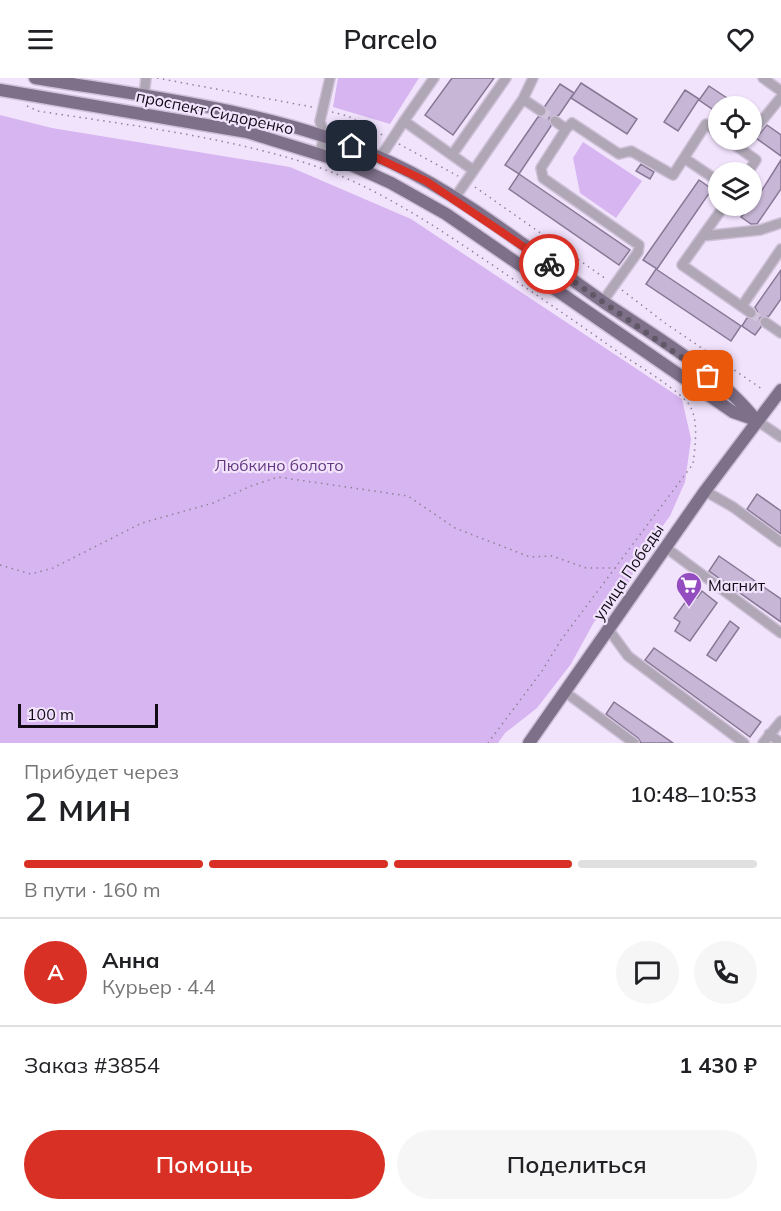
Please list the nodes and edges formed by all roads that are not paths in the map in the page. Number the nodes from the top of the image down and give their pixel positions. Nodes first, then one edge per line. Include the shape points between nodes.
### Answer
1 (35, 78) edge
2 (146, 78) edge
3 (330, 78) edge
4 (434, 78) edge
5 (506, 78) edge
6 (533, 78) edge
7 (763, 78) edge
8 (0, 90) edge
9 (781, 91) edge
10 (144, 96) junction
11 (781, 97) edge
12 (523, 99) junction
13 (541, 111) tunnel mouth
14 (404, 121) junction
15 (555, 121) tunnel mouth
16 (762, 121) edge
17 (708, 126) edge
18 (566, 129) junction
19 (324, 136) junction
20 (742, 150) edge
21 (320, 153) junction
22 (452, 155) junction
23 (380, 158) junction
24 (684, 158) junction
25 (755, 162) edge
26 (473, 170) junction
27 (708, 174) edge
28 (454, 199) junction
29 (717, 216) edge
30 (781, 223) edge
31 (703, 236) junction
32 (781, 249) edge
33 (603, 301) junction
34 (742, 306) junction
35 (751, 313) tunnel mouth
36 (765, 322) tunnel mouth
37 (781, 333) edge
38 (781, 390) edge
39 (756, 420) junction
40 (781, 437) edge
41 (705, 491) junction
42 (781, 542) edge
43 (665, 547) junction
44 (609, 630) junction
45 (781, 633) edge
46 (565, 692) junction
47 (781, 721) edge
48 (769, 734) junction
49 (529, 743) edge
50 (634, 743) edge
51 (744, 743) edge
52 (763, 743) edge
53 (781, 743) edge

1 - 10 main road, проспект Сидоренко
2 - 10 street
3 - 19 street via 320,121
4 - 14 street
5 - 22 street
6 - 12 street
7 - 9 street
8 - 21 main road, проспект Сидоренко via 247,132
10 - 19 main road, проспект Сидоренко via 241,113
11 - 16 street
12 - 13 street
12 - 26 street
14 - 22 street
14 - 23 street
15 - 18 street
17 - 24 street
18 - 24 street via 572,123 619,154 631,151 673,175
18 - 33 street via 541,168 543,178 639,245
19 - 21 street
19 - 23 main road, проспект Сидоренко
20 - 25 street
21 - 39 main road, проспект Сидоренко via 391,183 446,214 733,412
22 - 26 street
23 - 28 main road, проспект Сидоренко
24 - 27 street
26 - 28 street
28 - 33 main road, проспект Сидоренко
29 - 31 street
30 - 31 street via 760,230
31 - 34 street via 682,265
32 - 34 street
33 - 39 main road, проспект Сидоренко via 740,400
34 - 35 street
36 - 37 street
38 - 39 main road, улица Победы
39 - 40 street
39 - 41 main road, улица Победы
41 - 42 street
41 - 43 main road, улица Победы
43 - 44 main road, улица Победы
43 - 45 street
44 - 46 main road, улица Победы
44 - 51 street via 628,656
46 - 49 main road, улица Победы
46 - 50 street
47 - 48 street
48 - 52 street
48 - 53 street

